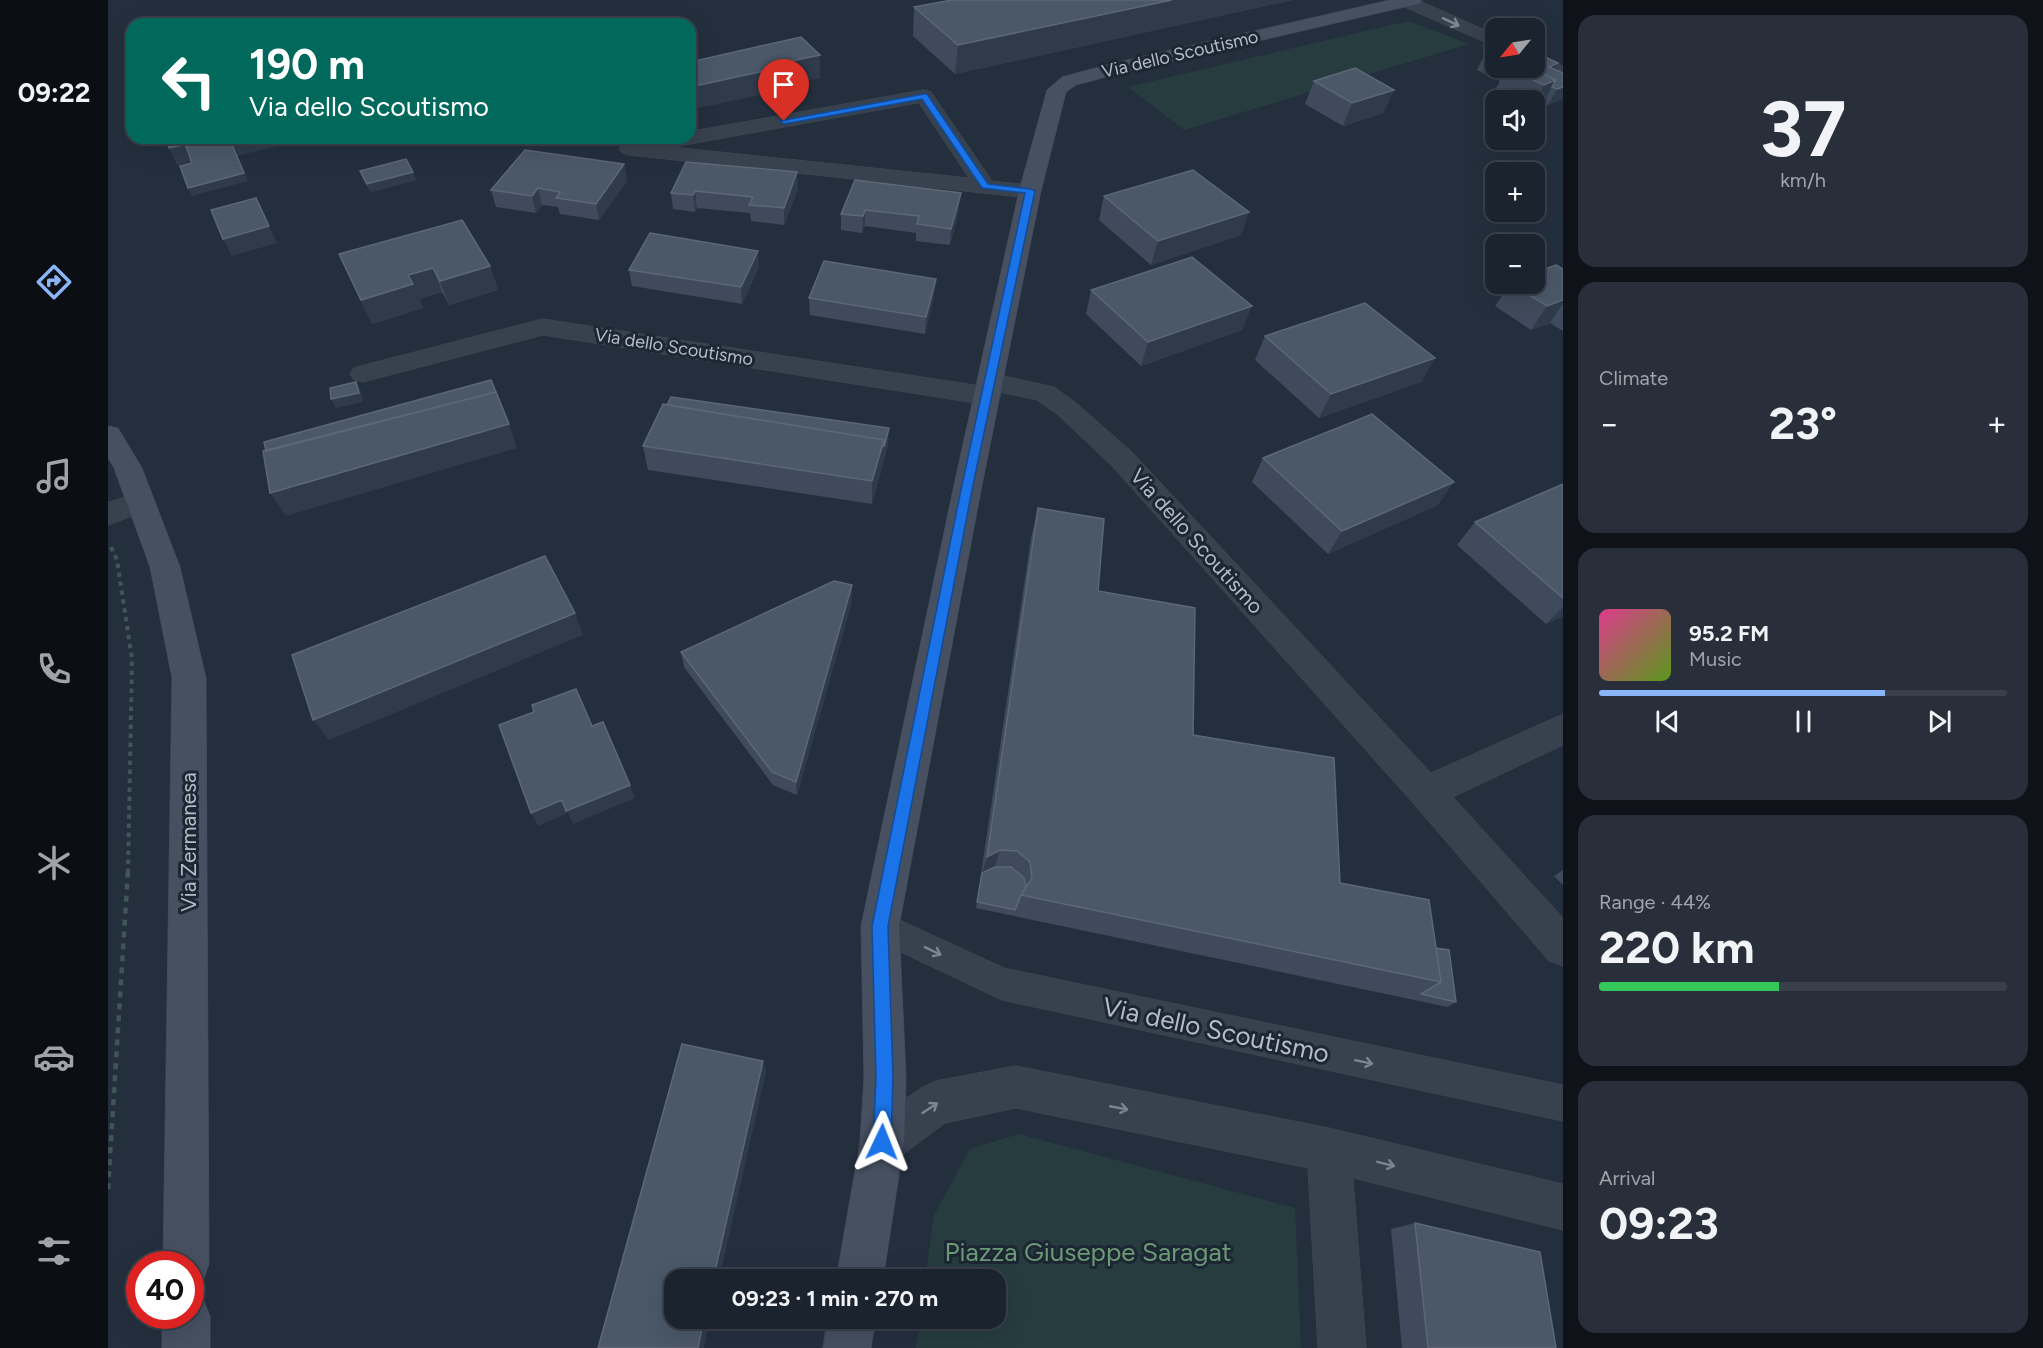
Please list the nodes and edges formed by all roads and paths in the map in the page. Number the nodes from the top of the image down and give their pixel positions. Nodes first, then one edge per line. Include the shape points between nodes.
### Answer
1 (1408, 0) edge
2 (1485, 37) edge
3 (1545, 65) edge
4 (1563, 73) edge
5 (696, 137) edge
6 (656, 144) edge
7 (985, 186) junction
8 (1030, 191) junction
9 (363, 374) dead end
10 (990, 389) junction
11 (108, 435) edge
12 (125, 508) edge
13 (108, 541) edge
14 (1563, 729) edge
15 (1426, 792) junction
16 (880, 926) junction
17 (1563, 947) edge
18 (1563, 1103) edge
19 (882, 1142) junction
20 (1329, 1150) junction
21 (108, 1189) edge
22 (1563, 1207) edge
23 (186, 1251) edge
24 (861, 1269) edge
25 (186, 1329) edge
26 (850, 1329) edge
27 (186, 1348) edge
28 (847, 1348) edge
29 (1342, 1348) edge

1 -> 2 street
1 - 8 street, Via dello Scoutismo via 1069,81 1057,90 1052,103
3 - 4 street
5 - 7 street via 924,96
6 - 7 street via 628,149
7 - 8 street
8 - 10 street, Via dello Scoutismo
9 - 10 street, Via dello Scoutismo via 543,327
10 - 15 street, Via dello Scoutismo via 1045,393 1122,459
10 - 16 street, Via dello Scoutismo
11 - 12 street, Via Zermanesa via 128,468
12 - 23 street, Via Zermanesa via 165,567 189,678
13 - 21 path via 117,560 132,659 127,898
14 - 15 street
15 - 17 street, Via dello Scoutismo
16 -> 18 lane, Via dello Scoutismo via 1002,984
16 - 19 street, Via dello Scoutismo via 885,1077
19 -> 20 street via 936,1103 1016,1087
19 - 24 street, Via dello Scoutismo
20 -> 22 street
20 - 29 street
25 - 27 street
26 - 28 street

